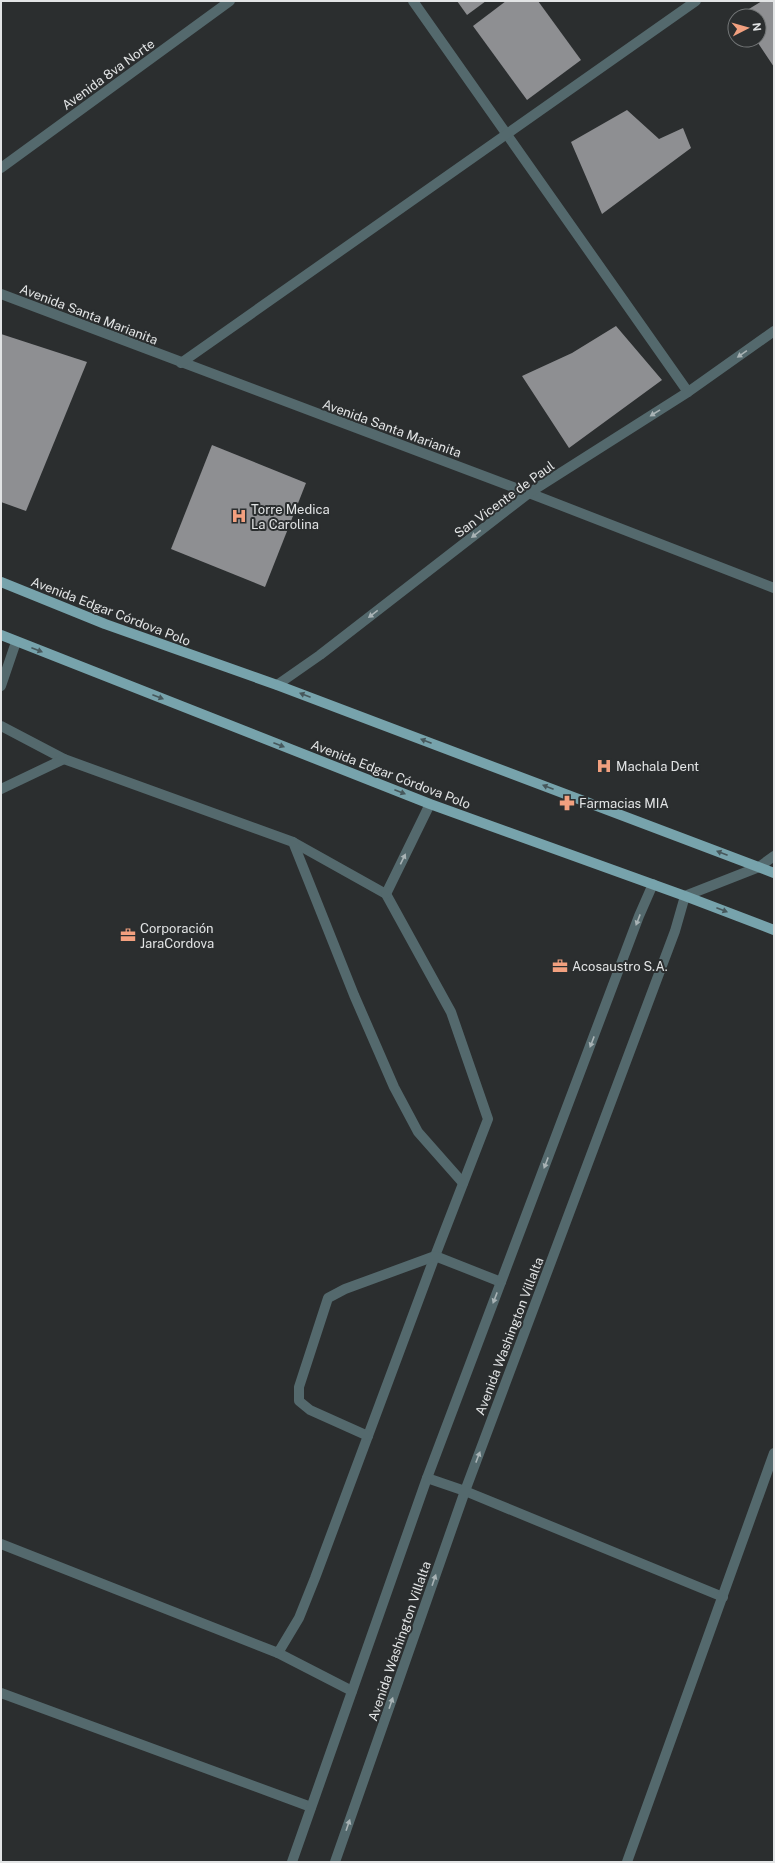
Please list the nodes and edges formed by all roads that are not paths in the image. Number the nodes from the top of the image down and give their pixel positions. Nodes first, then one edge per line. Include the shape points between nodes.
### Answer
1 (230, 1) edge
2 (413, 1) edge
3 (696, 1) edge
4 (506, 134) junction
5 (1, 168) edge
6 (1, 294) edge
7 (774, 331) edge
8 (181, 363) junction
9 (688, 392) junction
10 (529, 493) junction
11 (1, 582) edge
12 (774, 588) edge
13 (1, 635) edge
14 (16, 642) junction
15 (278, 685) junction
16 (1, 686) edge
17 (1, 726) edge
18 (64, 759) junction
19 (1, 789) edge
20 (430, 804) junction
21 (293, 842) junction
22 (774, 856) edge
23 (758, 867) junction
24 (774, 873) edge
25 (653, 884) junction
26 (386, 894) junction
27 (685, 896) junction
28 (774, 930) edge
29 (463, 1183) junction
30 (435, 1256) junction
31 (501, 1282) junction
32 (368, 1436) junction
33 (774, 1453) edge
34 (427, 1478) junction
35 (465, 1491) junction
36 (1, 1544) edge
37 (723, 1597) junction
38 (278, 1653) junction
39 (352, 1691) junction
40 (1, 1693) edge
41 (311, 1807) junction
42 (292, 1862) edge
43 (335, 1862) edge
44 (627, 1862) edge

1 - 5 street, Avenida 8va Norte
2 - 4 street
3 - 4 street
4 - 8 street
4 - 9 street
6 - 8 street, Avenida Santa Marianita
7 -> 9 street, San Vicente de Paul
8 - 10 street, Avenida Santa Marianita
9 -> 10 street, San Vicente de Paul
10 - 12 street, Avenida Santa Marianita
10 -> 15 street, San Vicente de Paul
11 - 15 main road, Avenida Edgar Córdova Polo via 105,624
13 - 14 main road, Avenida Edgar Córdova Polo
14 - 16 street
14 -> 20 main road, Avenida Edgar Córdova Polo
23 -> 15 main road, Avenida Edgar Córdova Polo
17 - 18 street
18 - 19 street
18 - 21 street
20 - 25 main road, Avenida Edgar Córdova Polo
26 -> 20 street
21 - 26 street
21 - 29 street via 394,1087 418,1132
22 - 23 street
23 - 24 main road, Avenida Edgar Córdova Polo
23 - 27 street
25 - 27 main road, Avenida Edgar Córdova Polo
25 -> 31 street, Avenida Washington Villalta
26 - 29 street via 451,1012 488,1120
27 -> 28 main road, Avenida Edgar Córdova Polo
35 -> 27 street, Avenida Washington Villalta via 675,931
29 - 30 street
30 - 31 street
30 - 32 street
30 - 32 street via 345,1289 328,1298 299,1387 299,1401 310,1410
31 -> 34 street, Avenida Washington Villalta
32 - 38 street via 299,1618
33 - 37 street
34 - 35 street
34 - 39 street, Avenida Washington Villalta
35 - 37 street
43 -> 35 street, Avenida Washington Villalta
36 - 38 street
37 - 44 street
38 - 39 street
39 - 41 street, Avenida Washington Villalta
40 - 41 street
41 - 42 street, Avenida Washington Villalta

